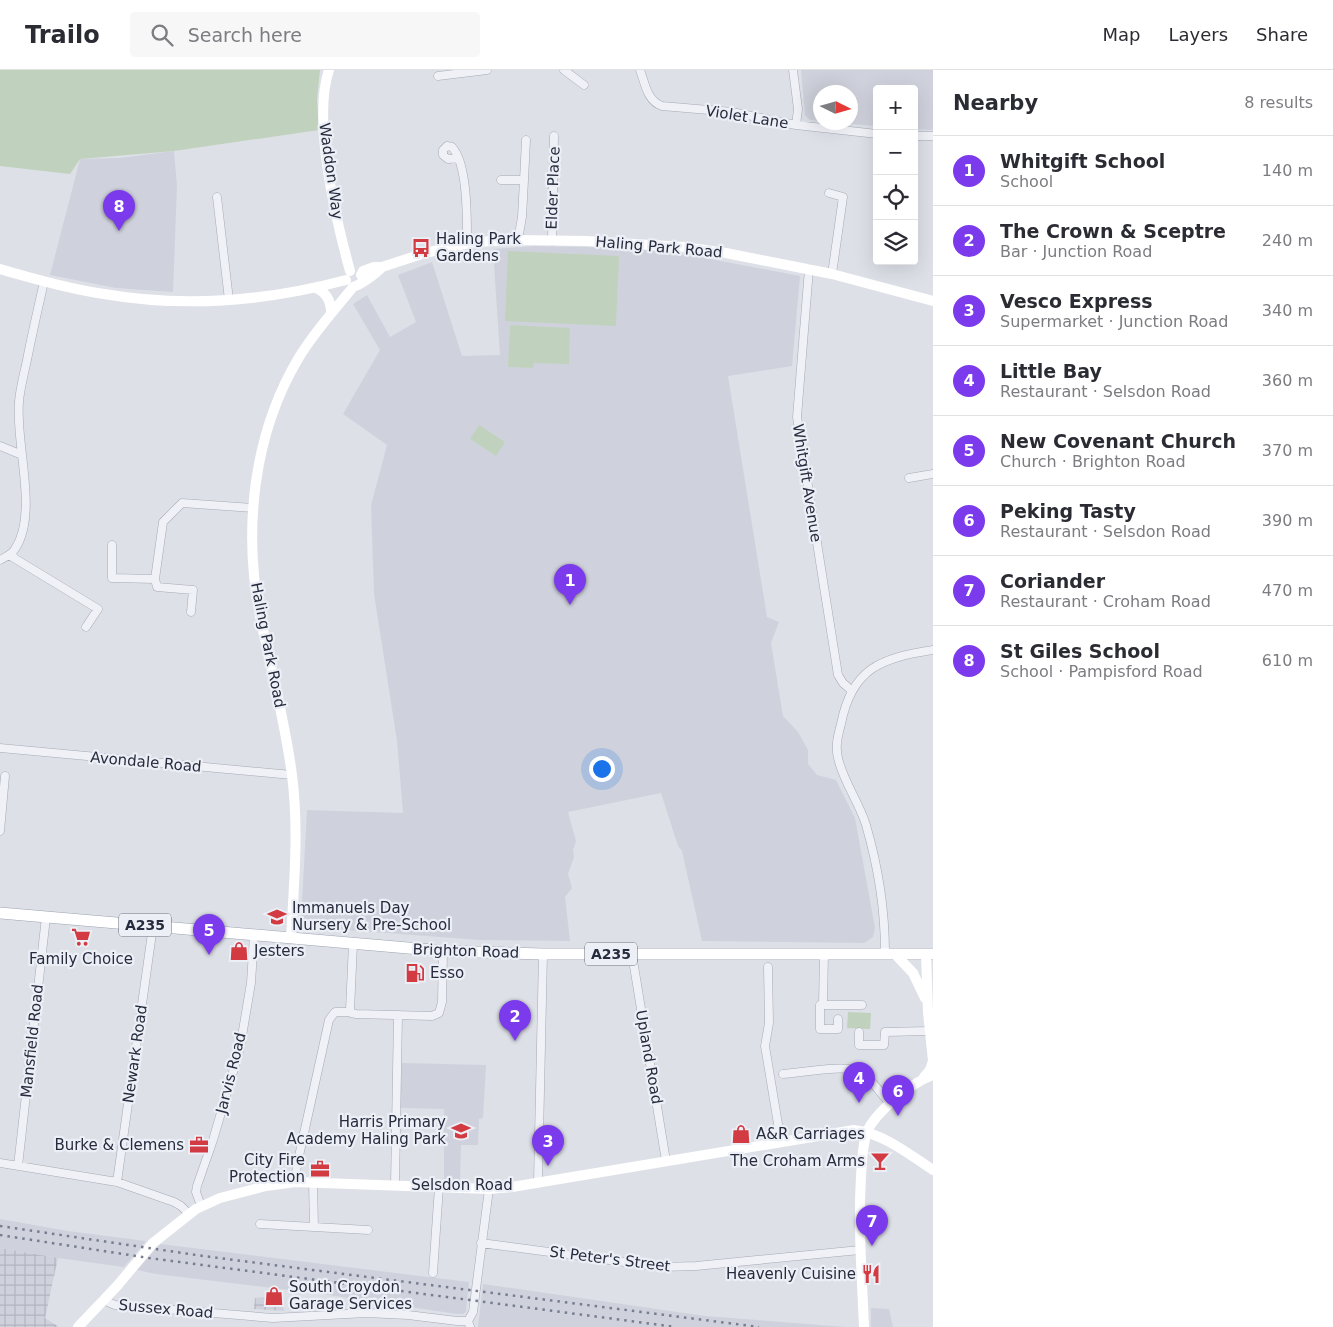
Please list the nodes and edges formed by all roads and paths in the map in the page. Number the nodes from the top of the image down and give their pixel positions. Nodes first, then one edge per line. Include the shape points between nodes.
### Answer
1 (329, 70) edge
2 (487, 70) edge
3 (564, 70) edge
4 (640, 70) edge
5 (793, 70) edge
6 (438, 76) dead end
7 (584, 85) dead end
8 (796, 125) junction
9 (873, 134) edge
10 (554, 136) dead end
11 (918, 136) edge
12 (933, 136) edge
13 (526, 140) dead end
14 (458, 158) dead end
15 (501, 180) dead end
16 (524, 180) junction
17 (829, 194) dead end
18 (217, 197) dead end
19 (518, 240) junction
20 (552, 241) junction
21 (468, 243) junction
22 (809, 269) junction
23 (0, 270) edge
24 (832, 274) junction
25 (354, 279) junction
26 (44, 282) junction
27 (316, 288) junction
28 (229, 300) junction
29 (933, 301) edge
30 (331, 312) junction
31 (0, 446) edge
32 (22, 455) junction
33 (933, 474) edge
34 (909, 478) dead end
35 (253, 508) junction
36 (112, 545) dead end
37 (9, 555) junction
38 (0, 560) edge
39 (155, 579) junction
40 (192, 612) dead end
41 (86, 627) dead end
42 (933, 650) edge
43 (851, 690) junction
44 (0, 748) edge
45 (292, 775) junction
46 (5, 776) dead end
47 (0, 831) edge
48 (0, 913) edge
49 (46, 917) junction
50 (153, 926) junction
51 (254, 935) junction
52 (291, 938) junction
53 (353, 944) junction
54 (443, 951) junction
55 (824, 953) junction
56 (890, 953) junction
57 (543, 954) junction
58 (632, 954) junction
59 (930, 954) edge
60 (768, 968) dead end
61 (823, 1005) junction
62 (862, 1005) dead end
63 (928, 1009) junction
64 (350, 1012) junction
65 (398, 1015) junction
66 (838, 1019) dead end
67 (930, 1031) junction
68 (859, 1032) dead end
69 (930, 1071) edge
70 (783, 1074) dead end
71 (890, 1104) junction
72 (867, 1132) junction
73 (781, 1142) junction
74 (666, 1161) junction
75 (0, 1163) edge
76 (18, 1166) junction
77 (933, 1170) edge
78 (117, 1182) junction
79 (295, 1182) junction
80 (313, 1182) junction
81 (538, 1182) junction
82 (395, 1185) junction
83 (439, 1187) junction
84 (488, 1189) junction
85 (201, 1206) junction
86 (189, 1214) junction
87 (260, 1224) dead end
88 (314, 1227) junction
89 (368, 1230) dead end
90 (481, 1243) junction
91 (860, 1250) junction
92 (433, 1273) dead end
93 (103, 1300) junction
94 (469, 1324) edge
95 (78, 1327) edge
96 (864, 1327) edge

1 - 25 street, Waddon Way via 323,102 325,136 335,204
2 - 6 street
3 - 7 street
4 - 8 street, Violet Lane via 656,104 732,112
5 - 8 street via 798,109
8 - 9 street, Violet Lane
10 - 20 street, Elder Place
11 - 12 street
13 - 16 street
14 - 21 street via 466,191
15 - 16 street
16 - 19 street
17 - 24 street via 843,197
18 - 28 street
19 - 20 street, Haling Park Road
19 - 21 street, Haling Park Road
20 - 22 street, Haling Park Road via 684,247
21 - 25 street, Haling Park Road via 374,267
22 - 24 street, Haling Park Road
22 - 43 street, Whitgift Avenue via 796,417 838,675
23 - 26 street
24 - 29 street, Haling Park Road
25 - 27 street
25 - 30 street, Haling Park Road
26 - 28 street via 132,298 189,302
26 - 32 street via 19,400
27 - 28 street
27 - 30 street via 328,298
30 - 35 street, Haling Park Road via 313,335 279,396 261,451
31 - 32 street
32 - 37 street via 26,496 24,521 18,544
33 - 34 street
35 - 39 street via 182,503 163,522
35 - 45 street, Haling Park Road via 253,574
36 - 39 street via 112,578
37 - 38 street
37 - 41 street via 98,609
39 - 40 street via 157,587 193,590
42 - 43 street via 905,654 884,662 861,678
43 - 56 street via 843,713 837,752 861,810 870,843
44 - 45 street, Avondale Road
45 - 52 street, Haling Park Road via 296,808
46 - 47 street
48 - 49 main road, Brighton Road / A235
49 - 50 main road, Brighton Road / A235
49 - 76 street, Mansfield Road
50 - 51 main road, Brighton Road / A235
50 - 78 street, Newark Road
51 - 52 main road, Brighton Road / A235
51 - 85 street, Jarvis Road via 251,983 240,1048 197,1186
52 - 53 main road, Brighton Road / A235
53 - 54 main road, Brighton Road / A235
53 - 64 street
54 - 57 main road, Brighton Road / A235
54 - 65 street via 440,1013 432,1016
55 - 56 main road, Brighton Road / A235
55 - 58 main road, Brighton Road / A235
55 - 61 street
56 - 59 main road, Brighton Road / A235
56 - 63 street via 913,972
57 - 58 main road, Brighton Road / A235
57 - 81 street
58 - 74 street, Upland Road
59 - 63 street
60 - 73 street via 769,1023 765,1046
61 - 62 street
61 - 66 street via 820,1005 820,1029 838,1030
63 - 67 street
64 - 65 street
64 - 79 street via 335,1012 329,1020
65 - 82 street
67 - 68 street via 885,1032 884,1045 859,1045
67 - 69 street
69 - 71 street
70 - 71 street via 843,1068 856,1070
71 - 72 street
72 - 73 street, Selsdon Road via 851,1130
72 - 77 street
72 - 91 street via 862,1161
73 - 74 street, Selsdon Road
74 - 81 street, Selsdon Road
75 - 76 street
76 - 78 street
78 - 86 street via 174,1202
79 - 80 street, Selsdon Road
79 - 85 street, Selsdon Road via 248,1189
80 - 82 street, Selsdon Road
80 - 88 street
81 - 84 street, Selsdon Road
82 - 83 street, Selsdon Road
83 - 84 street, Selsdon Road
83 - 92 street
84 - 90 street, Sussex Road
85 - 86 street, Selsdon Road
86 - 93 street, Selsdon Road via 153,1244
87 - 88 street
88 - 89 street
90 - 91 street, St Peter's Street via 662,1267
90 - 94 street, Sussex Road
91 - 96 street
93 - 94 street, Sussex Road via 115,1305 273,1318 366,1313
93 - 95 street, Selsdon Road

